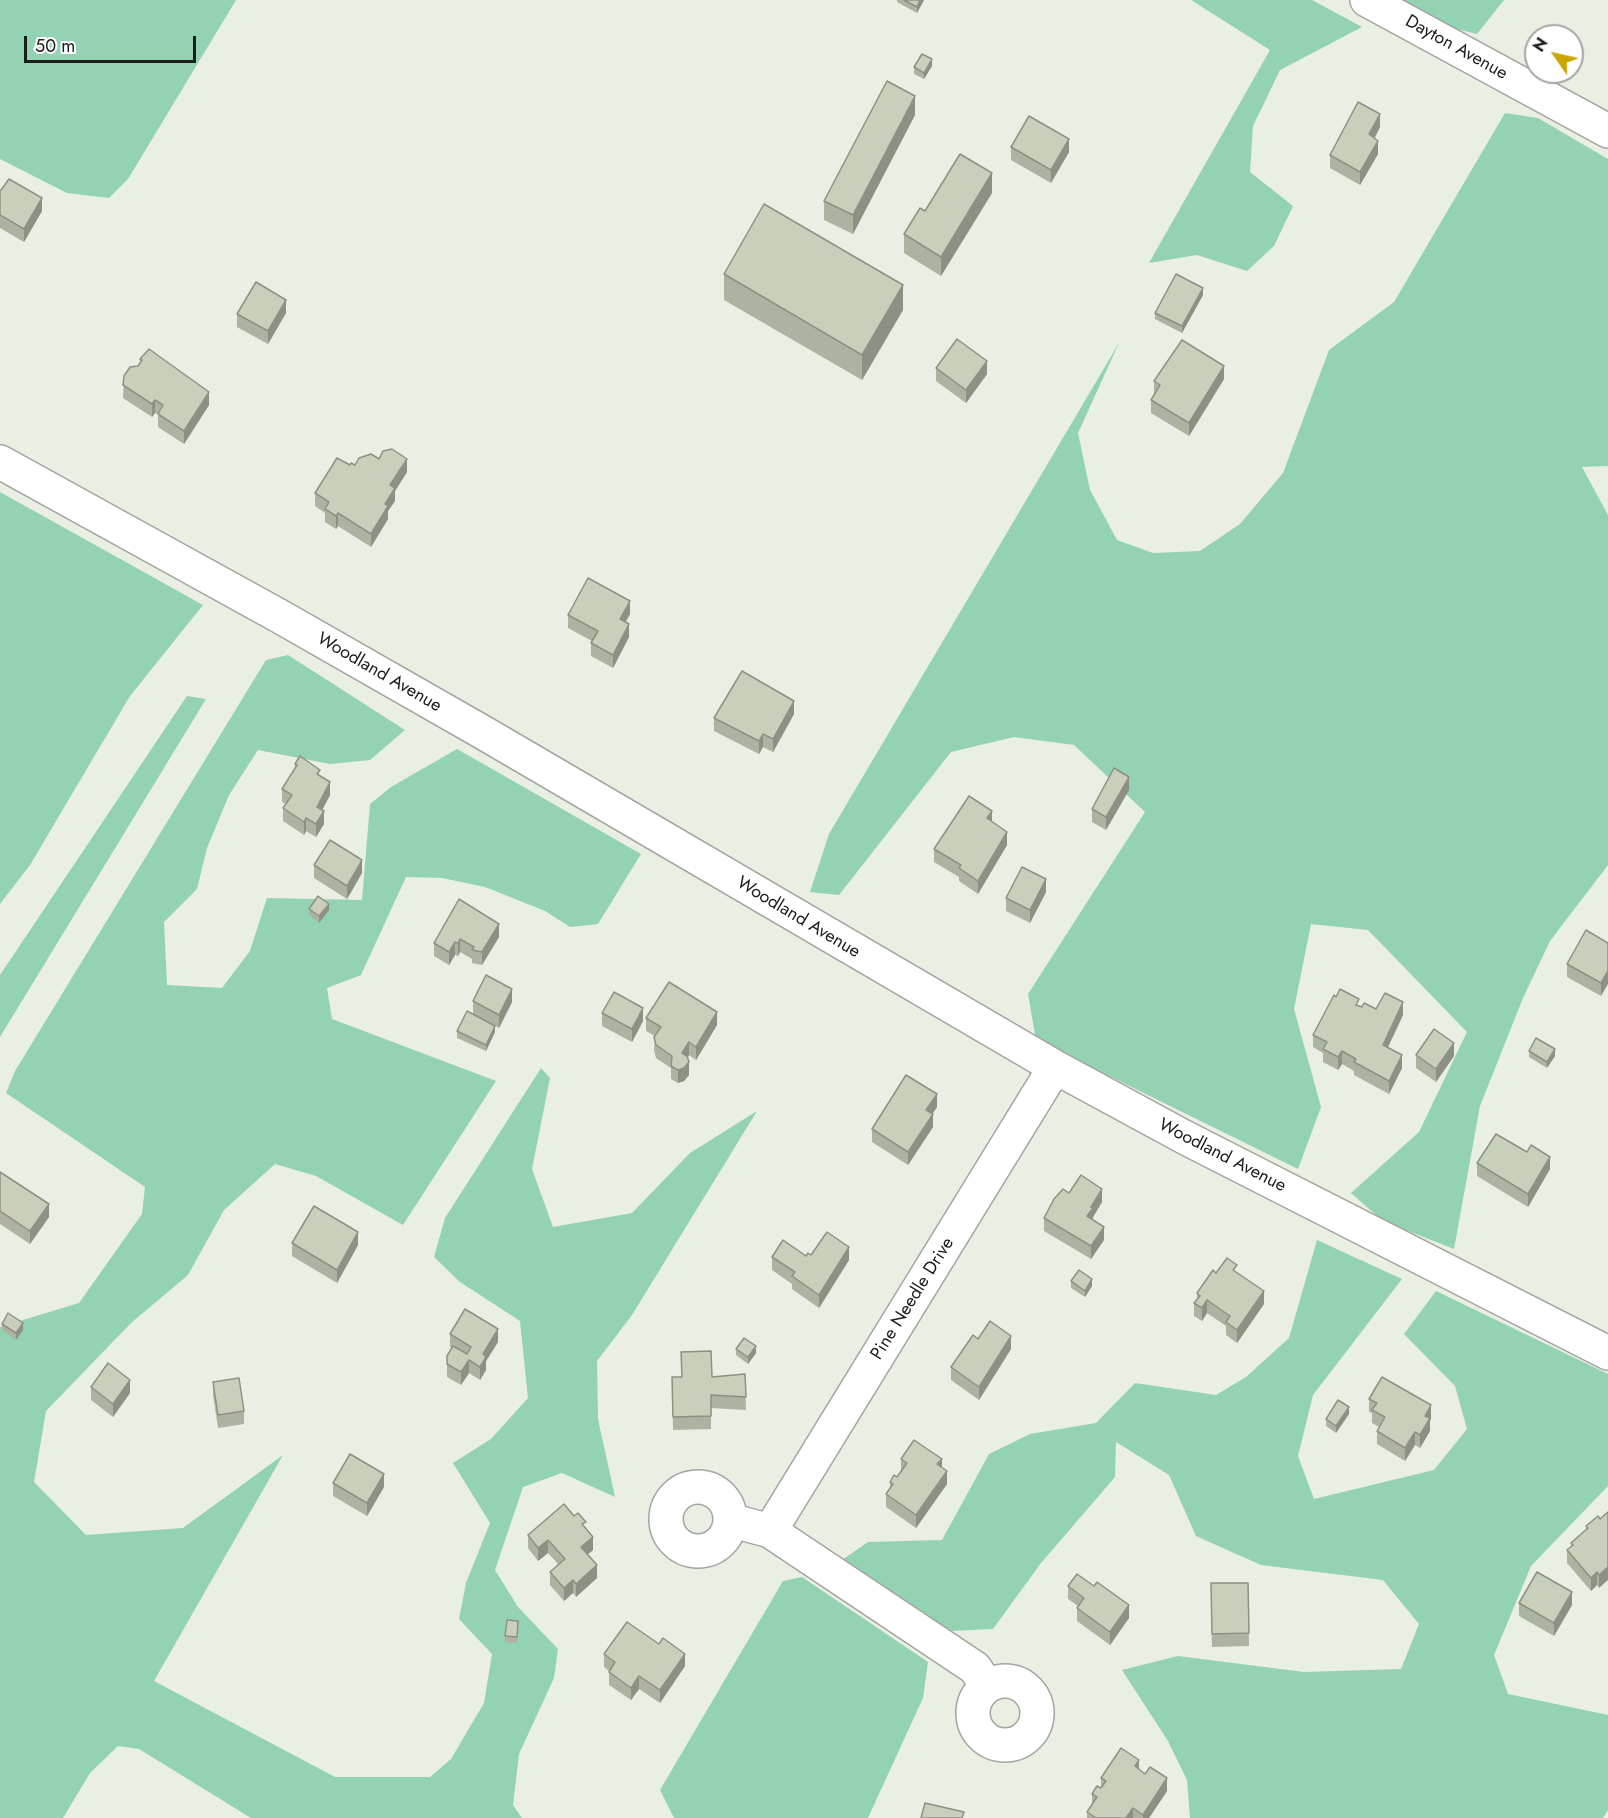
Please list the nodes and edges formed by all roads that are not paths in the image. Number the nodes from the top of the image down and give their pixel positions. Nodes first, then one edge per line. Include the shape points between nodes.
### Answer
1 (1368, 0) edge
2 (1608, 131) edge
3 (0, 462) edge
4 (1055, 1067) junction
5 (1608, 1353) edge
6 (730, 1520) dead end
7 (770, 1531) junction
8 (987, 1686) dead end

1 - 2 street, Dayton Avenue
3 - 4 street, Woodland Avenue via 484,733
4 - 5 street, Woodland Avenue
4 - 7 street, Pine Needle Drive
6 - 7 street
7 - 8 street via 975,1668

